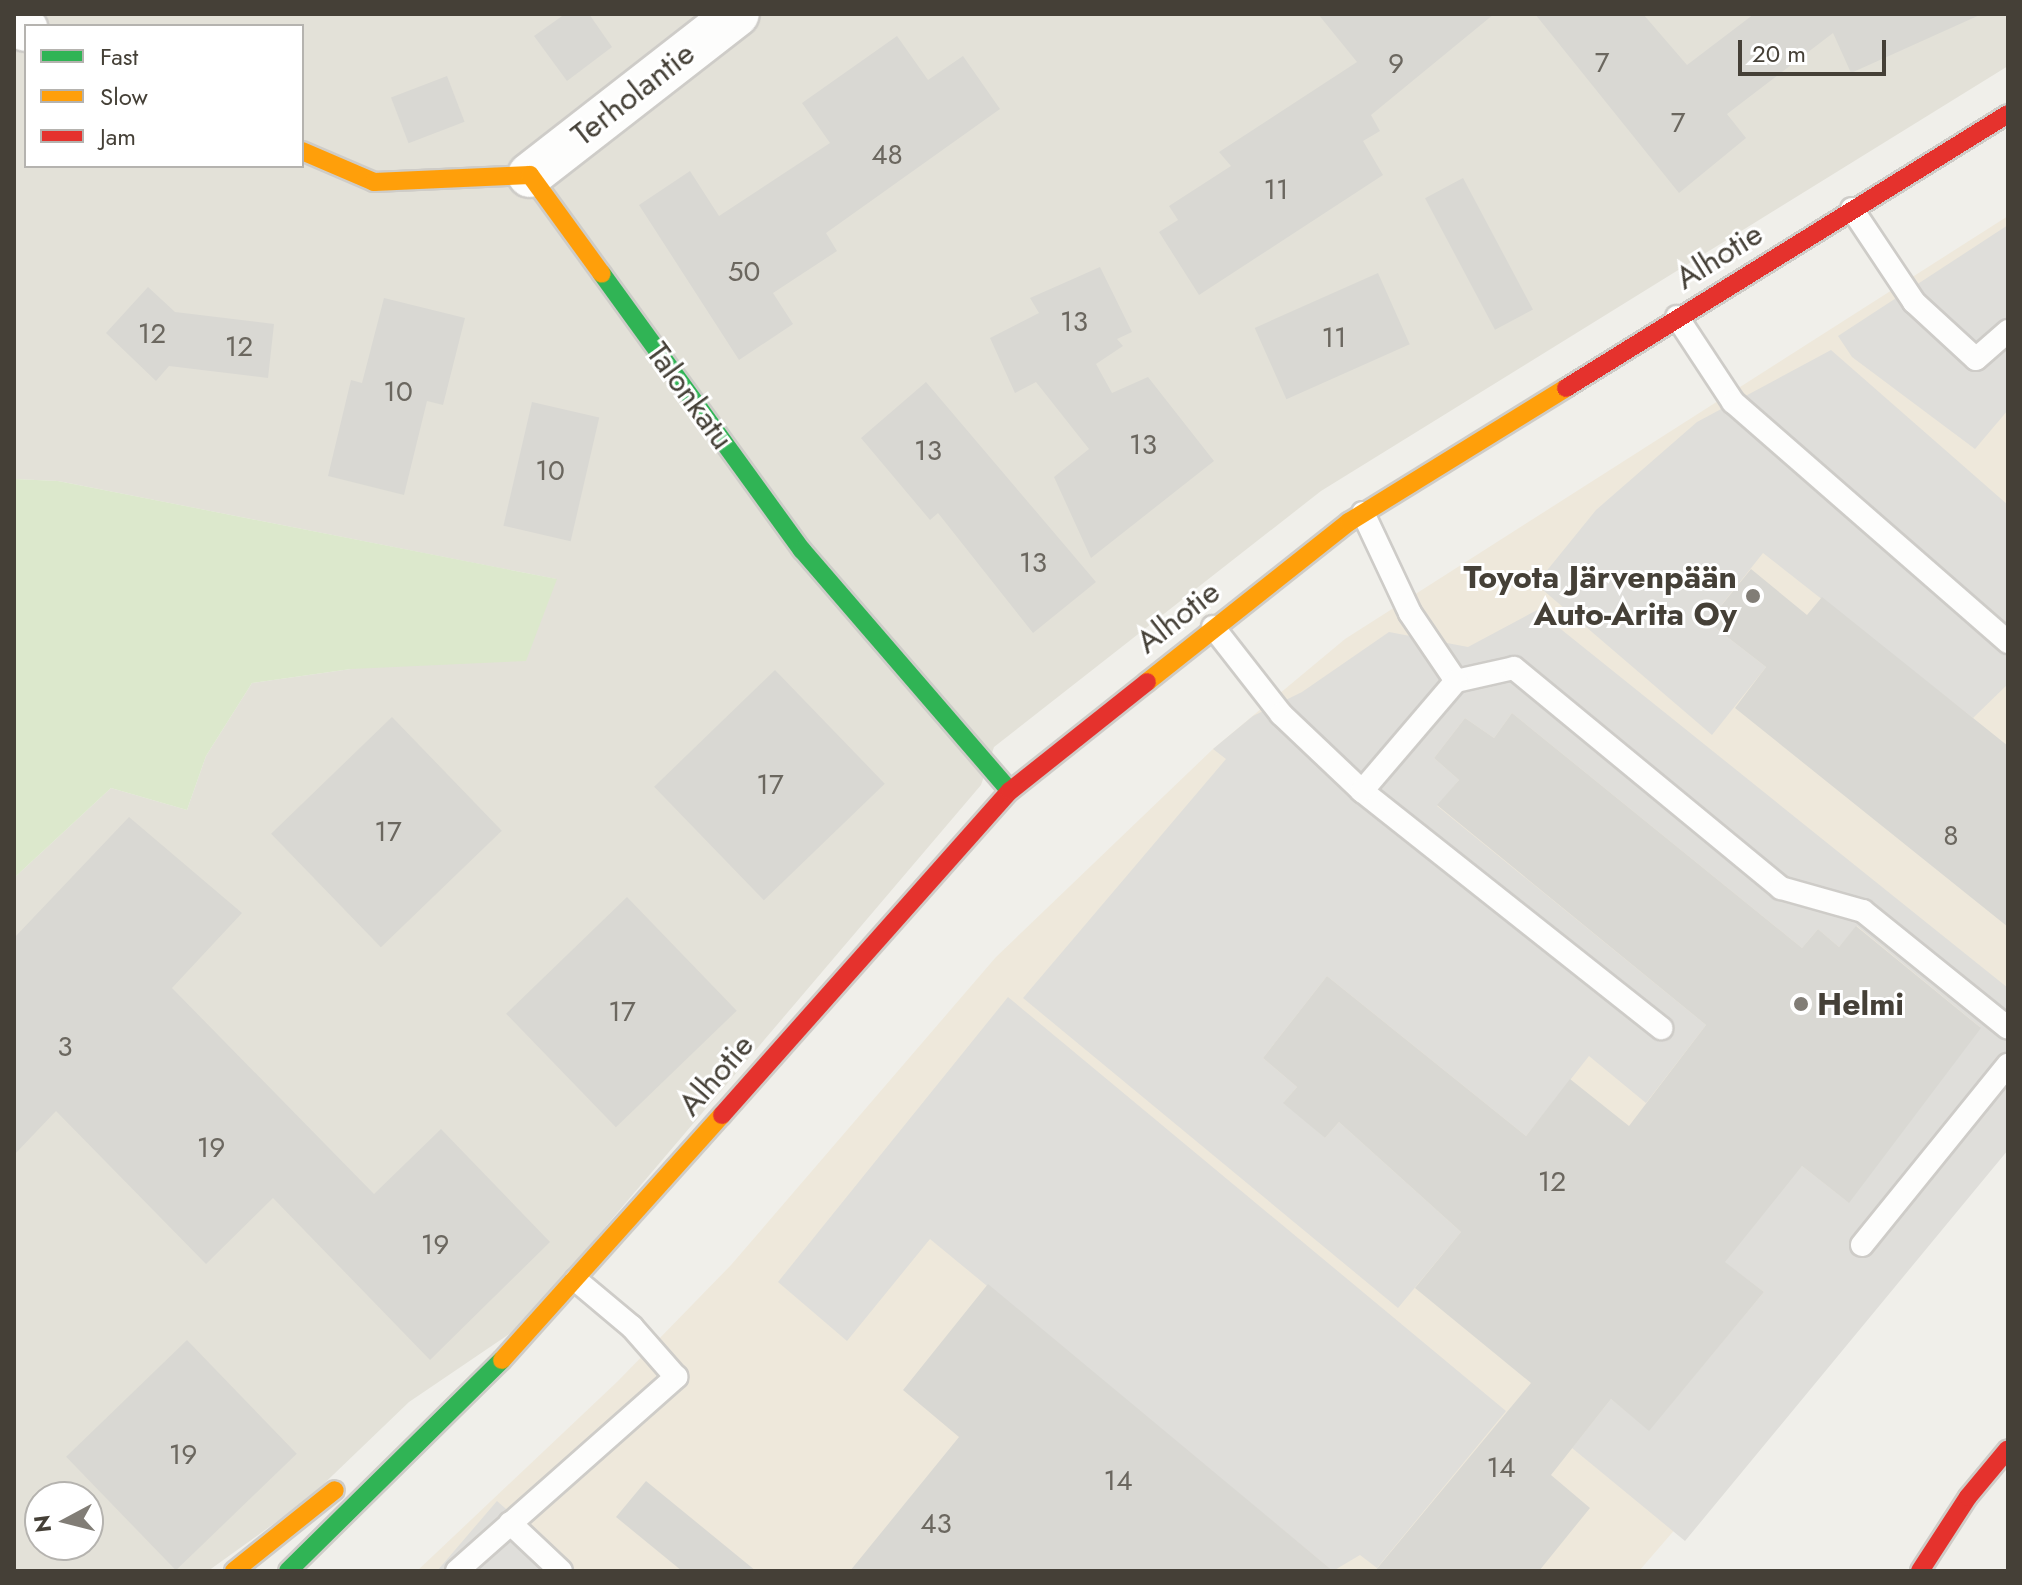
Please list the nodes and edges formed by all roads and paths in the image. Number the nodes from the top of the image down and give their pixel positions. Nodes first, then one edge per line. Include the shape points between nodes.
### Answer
1 (737, 14) edge
2 (2008, 114) edge
3 (304, 152) edge
4 (530, 175) junction
5 (1852, 209) junction
6 (1677, 317) junction
7 (2008, 331) edge
8 (1363, 513) junction
9 (1213, 627) junction
10 (2008, 642) edge
11 (1456, 681) junction
12 (1010, 791) junction
13 (1362, 791) junction
14 (1661, 1028) dead end
15 (2008, 1028) edge
16 (2008, 1065) edge
17 (1862, 1245) dead end
18 (576, 1280) junction
19 (527, 1335) junction
20 (2008, 1449) edge
21 (1968, 1497) junction
22 (510, 1523) junction
23 (1902, 1560) dead end
24 (234, 1571) edge
25 (288, 1571) edge
26 (457, 1571) edge
27 (561, 1571) edge
28 (1920, 1571) edge

1 - 4 street, Terholantie
2 - 5 street, Alhotie
3 - 4 street via 374,182
4 - 12 street, Talonkatu via 802,550
5 - 6 street, Alhotie
5 - 7 lane via 1914,302 1976,359
6 - 8 street, Alhotie
6 - 10 lane via 1733,402
8 - 9 street, Alhotie
8 - 11 lane via 1410,613
9 - 12 street, Alhotie
9 - 13 lane via 1281,714
11 - 13 lane
11 - 15 lane via 1514,668 1781,888 1863,911
12 - 18 street, Alhotie
13 - 14 lane
16 - 17 lane
18 - 19 street, Alhotie
18 - 22 lane via 632,1327 676,1377
19 - 24 street, Alhotie
19 - 25 street, Alhotie
20 - 21 street
21 - 23 street
21 - 28 street
22 - 26 lane
22 - 27 lane

